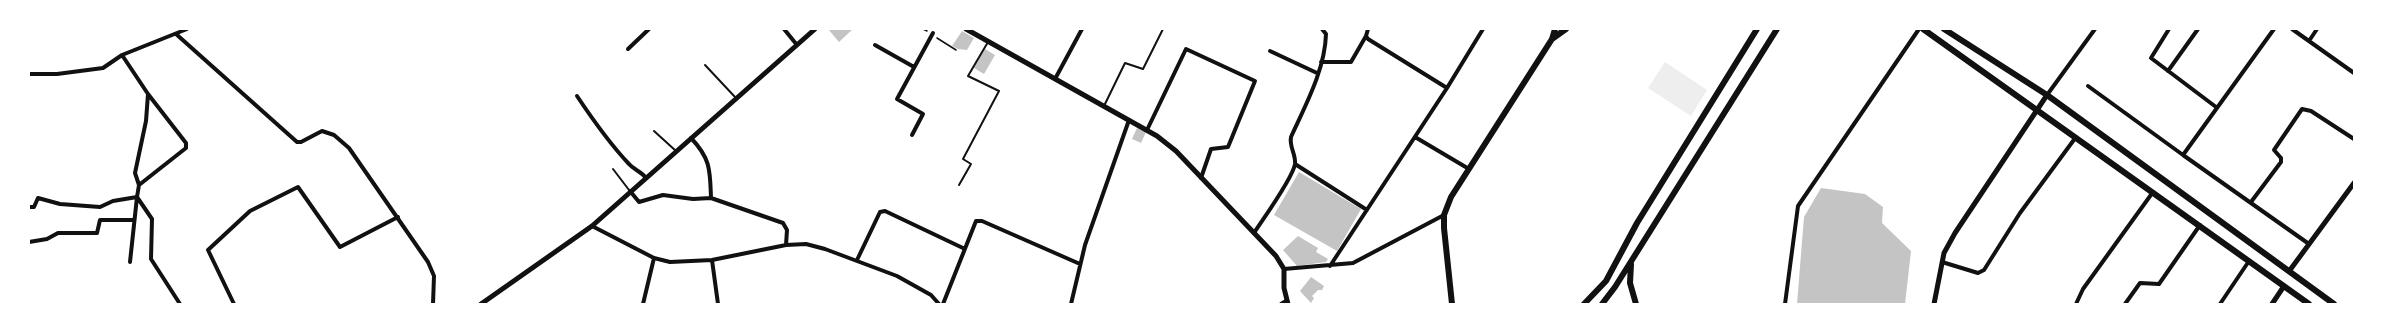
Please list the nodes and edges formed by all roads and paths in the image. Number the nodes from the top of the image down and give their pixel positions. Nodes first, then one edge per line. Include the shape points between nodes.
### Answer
1 (187, 29) edge
2 (650, 29) edge
3 (784, 29) edge
4 (815, 29) edge
5 (966, 29) edge
6 (1082, 29) edge
7 (1163, 29) edge
8 (1322, 29) edge
9 (1368, 29) edge
10 (1483, 29) edge
11 (1555, 29) edge
12 (1566, 29) edge
13 (1757, 29) edge
14 (1777, 29) edge
15 (1919, 29) edge
16 (1923, 29) edge
17 (1944, 29) edge
18 (2095, 29) edge
19 (2169, 29) edge
20 (2198, 29) edge
21 (2274, 29) edge
22 (2292, 29) edge
23 (2317, 29) edge
24 (176, 34) junction
25 (932, 34) joint
26 (1366, 36) junction
27 (1552, 39) junction
28 (2309, 41) junction
29 (988, 42) junction
30 (797, 45) junction
31 (875, 45) dead end
32 (628, 49) dead end
33 (956, 50) dead end
34 (1270, 51) dead end
35 (122, 55) junction
36 (1321, 62) junction
37 (705, 65) dead end
38 (914, 66) junction
39 (2168, 71) junction
40 (1317, 73) junction
41 (2354, 73) edge
42 (29, 74) edge
43 (1055, 79) junction
44 (2088, 86) dead end
45 (1447, 88) junction
46 (148, 94) junction
47 (2046, 95) junction
48 (577, 96) dead end
49 (736, 98) junction
50 (1104, 107) junction
51 (2216, 107) junction
52 (2038, 110) junction
53 (1129, 120) junction
54 (1147, 130) junction
55 (654, 131) dead end
56 (912, 135) dead end
57 (1415, 137) junction
58 (2076, 137) junction
59 (691, 138) junction
60 (2354, 139) edge
61 (676, 151) junction
62 (2183, 155) junction
63 (1295, 164) junction
64 (613, 169) dead end
65 (1469, 169) junction
66 (646, 178) junction
67 (1201, 178) junction
68 (2354, 183) edge
69 (139, 185) junction
70 (959, 185) dead end
71 (630, 191) junction
72 (2153, 192) junction
73 (137, 197) junction
74 (711, 198) junction
75 (2251, 202) junction
76 (29, 207) edge
77 (1367, 210) junction
78 (1444, 215) junction
79 (398, 217) junction
80 (134, 220) junction
81 (592, 226) junction
82 (2200, 226) junction
83 (1254, 233) junction
84 (29, 242) edge
85 (2309, 244) junction
86 (786, 245) junction
87 (965, 249) junction
88 (654, 258) junction
89 (712, 260) junction
90 (857, 260) junction
91 (1631, 261) junction
92 (2250, 261) junction
93 (130, 262) dead end
94 (1942, 262) junction
95 (1080, 264) junction
96 (1330, 266) junction
97 (1284, 269) junction
98 (2290, 270) junction
99 (2284, 286) junction
100 (1285, 303) edge
101 (180, 304) edge
102 (234, 304) edge
103 (433, 304) edge
104 (481, 304) edge
105 (643, 304) edge
106 (718, 304) edge
107 (939, 304) edge
108 (943, 304) edge
109 (1071, 304) edge
110 (1451, 304) edge
111 (1584, 304) edge
112 (1602, 304) edge
113 (1636, 304) edge
114 (1785, 304) edge
115 (1934, 304) edge
116 (2076, 304) edge
117 (2125, 304) edge
118 (2220, 304) edge
119 (2272, 304) edge
120 (2309, 304) edge
121 (2334, 304) edge

1 - 24 street
2 - 32 street
3 - 30 street
4 - 30 street
5 - 29 street
6 - 43 street
7 - 50 lane via 1143,69 1125,63
8 - 36 street via 1326,34
9 - 26 street
10 - 45 street
11 - 27 main road
12 - 27 main road
13 - 111 main road via 1637,223 1606,281
14 - 91 main road
15 - 114 street via 1798,206
16 - 52 main road
17 - 47 main road
18 - 47 street
19 - 39 street via 2151,58
20 - 39 street
21 - 51 street
22 - 28 street
23 - 28 street
24 - 35 street
24 - 79 street via 297,142 322,131 341,140
25 - 33 path
25 - 38 street
26 - 36 street via 1351,62
26 - 45 street
27 - 65 main road
28 - 41 street
29 - 43 street
29 - 70 lane via 968,76 999,91 963,159 971,164
30 - 49 street
31 - 38 street
34 - 40 street
35 - 42 street via 103,68 57,74
35 - 46 street
36 - 40 street
37 - 49 lane
38 - 56 street via 897,99 923,114
39 - 51 street
40 - 63 street via 1289,143 1295,156
43 - 50 street
44 - 62 street
45 - 57 street
46 - 69 street via 146,121 135,173
46 - 69 street via 187,145
47 - 52 street
47 - 98 main road
48 - 66 street via 598,128 631,166 640,170
49 - 59 street
50 - 53 street
51 - 62 street
52 - 58 main road
52 - 94 street via 1955,232
53 - 54 street
53 - 95 street
54 - 67 street via 1176,151
54 - 67 street via 1186,49 1255,81 1228,147 1211,149
55 - 61 lane
57 - 65 street
57 - 77 street
58 - 72 main road
58 - 94 street via 2020,213 1984,270 1978,273
59 - 61 street
59 - 74 street via 702,150 710,166
60 - 75 street via 2311,111 2302,109 2274,150 2281,158 2281,162
61 - 66 street
62 - 75 street
63 - 77 street
63 - 83 street via 1294,170
64 - 71 lane
65 - 78 main road via 1451,197
66 - 71 street
67 - 83 street
68 - 85 street
69 - 73 street
71 - 74 street via 639,202 662,195 693,199
71 - 81 street
72 - 82 main road
72 - 116 street via 2083,289
73 - 76 street via 113,201 100,207 60,204 38,198 34,207
73 - 80 street
73 - 101 street via 152,219 151,259
74 - 86 street via 783,223 787,230
75 - 85 street
77 - 96 street
78 - 96 street via 1353,263
78 - 110 main road
79 - 102 street via 340,246 298,186 250,211 208,250
79 - 103 street via 433,271
80 - 84 street via 100,220 97,234 58,233 47,239
80 - 93 street
81 - 88 street
81 - 104 street
82 - 92 main road
82 - 117 street via 2159,284 2140,283
83 - 97 street via 1276,256
85 - 98 street
86 - 89 street
86 - 90 street via 806,244
87 - 90 street via 885,211 880,212
87 - 95 street via 973,225 976,221 982,221
87 - 108 street
88 - 89 street via 670,262
88 - 105 street
89 - 106 street
90 - 107 street via 897,276 931,295
91 - 112 main road
91 - 113 main road via 1630,284
92 - 99 main road
92 - 118 street
94 - 115 street
95 - 109 street
96 - 97 street
97 - 100 street
98 - 121 main road
99 - 119 street
99 - 120 main road

